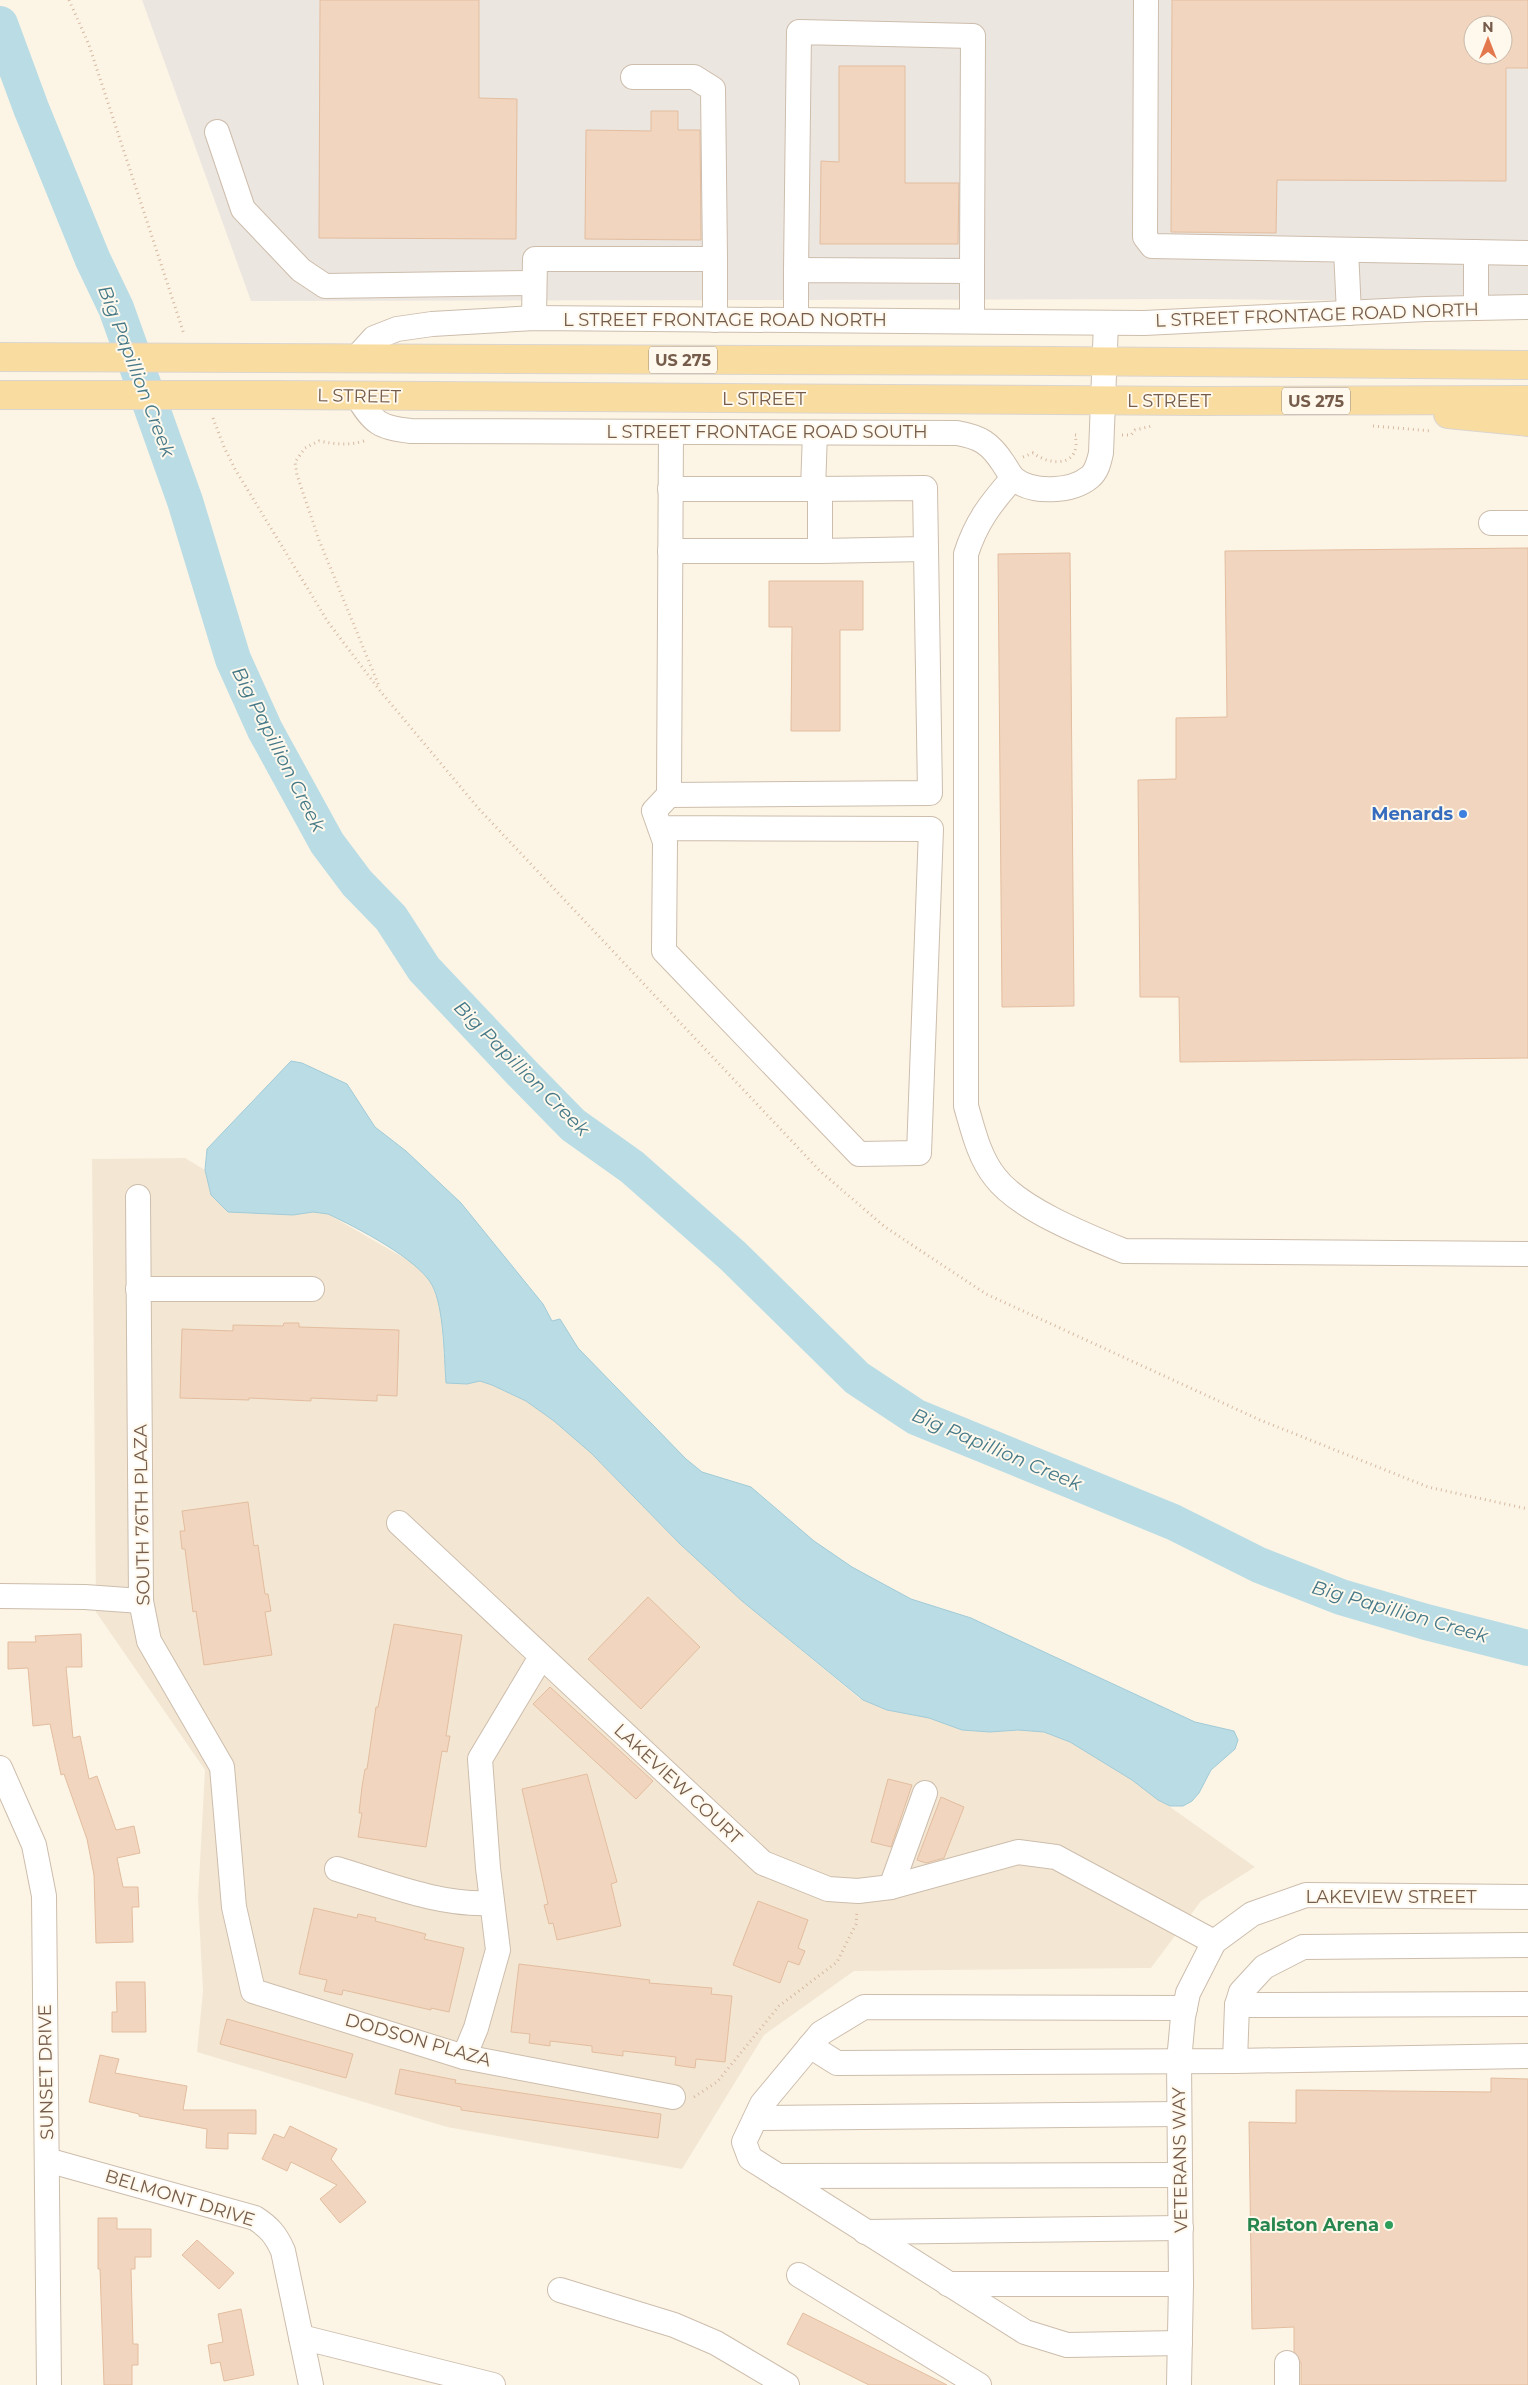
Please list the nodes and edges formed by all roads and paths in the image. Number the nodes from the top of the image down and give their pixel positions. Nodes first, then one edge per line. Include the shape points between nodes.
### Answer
1 (1146, 0) edge
2 (633, 77) dead end
3 (216, 132) dead end
4 (1346, 250) junction
5 (1476, 252) junction
6 (1528, 253) edge
7 (715, 259) junction
8 (796, 270) junction
9 (972, 271) junction
10 (534, 283) junction
11 (1528, 307) edge
12 (1476, 308) junction
13 (1349, 313) junction
14 (534, 318) junction
15 (715, 320) junction
16 (796, 320) junction
17 (972, 321) junction
18 (1106, 323) junction
19 (1528, 348) edge
20 (0, 357) edge
21 (355, 359) junction
22 (1105, 361) junction
23 (1360, 364) junction
24 (1528, 365) edge
25 (0, 395) edge
26 (357, 396) junction
27 (1528, 400) edge
28 (1104, 401) junction
29 (1345, 401) junction
30 (1528, 422) edge
31 (1159, 426) dead end
32 (1366, 426) dead end
33 (670, 432) junction
34 (1435, 432) dead end
35 (815, 433) junction
36 (1101, 435) junction
37 (364, 440) dead end
38 (1014, 478) junction
39 (670, 490) junction
40 (816, 490) junction
41 (1491, 523) dead end
42 (1528, 523) edge
43 (926, 549) junction
44 (820, 550) junction
45 (670, 551) junction
46 (381, 692) dead end
47 (930, 793) junction
48 (669, 796) junction
49 (660, 828) junction
50 (931, 829) junction
51 (138, 1197) dead end
52 (1528, 1254) edge
53 (138, 1289) junction
54 (312, 1289) dead end
55 (400, 1524) dead end
56 (0, 1596) edge
57 (141, 1601) junction
58 (541, 1657) junction
59 (0, 1768) edge
60 (925, 1793) dead end
61 (337, 1869) dead end
62 (891, 1887) junction
63 (858, 1891) junction
64 (1528, 1897) edge
65 (492, 1903) junction
66 (1214, 1942) junction
67 (1528, 1945) edge
68 (254, 1991) joint
69 (1528, 2004) edge
70 (1237, 2005) junction
71 (1185, 2008) junction
72 (810, 2046) junction
73 (1528, 2056) edge
74 (464, 2057) junction
75 (1178, 2061) junction
76 (1235, 2061) junction
77 (673, 2097) joint
78 (1179, 2114) junction
79 (756, 2118) junction
80 (47, 2160) junction
81 (1180, 2175) junction
82 (778, 2176) junction
83 (1181, 2228) junction
84 (865, 2232) junction
85 (799, 2275) dead end
86 (948, 2284) junction
87 (1181, 2284) junction
88 (560, 2290) dead end
89 (301, 2336) junction
90 (1180, 2343) junction
91 (49, 2385) edge
92 (311, 2385) edge
93 (492, 2385) edge
94 (787, 2385) edge
95 (980, 2385) edge
96 (1179, 2385) edge

1 - 4 street via 1145,237 1152,246
2 - 7 street via 694,77 713,89
3 - 10 street via 243,209 301,270 325,286
4 - 5 street
4 - 13 street
5 - 6 street
5 - 12 street
7 - 10 street via 535,259
7 - 15 street
8 - 9 street
8 - 9 street via 800,32 973,36
8 - 16 street
9 - 17 street
10 - 14 street
11 - 12 street, L STREET FRONTAGE ROAD NORTH
12 - 13 street, L STREET FRONTAGE ROAD NORTH
13 - 18 street, L STREET FRONTAGE ROAD NORTH
14 - 15 street, L STREET FRONTAGE ROAD NORTH
14 - 21 street, L STREET FRONTAGE ROAD NORTH via 397,328 374,338
15 - 16 street, L STREET FRONTAGE ROAD NORTH
16 - 17 street, L STREET FRONTAGE ROAD NORTH
17 - 18 street, L STREET FRONTAGE ROAD NORTH
18 - 22 street
19 - 23 main road
20 - 21 main road, L STREET / US 275, bridge
21 - 22 main road, L STREET / US 275
22 - 23 main road, L STREET / US 275
22 - 28 street
23 - 24 main road, L STREET / US 275
25 - 26 main road, L STREET / US 275, bridge
26 - 28 main road, L STREET / US 275
26 - 33 street, L STREET FRONTAGE ROAD SOUTH via 368,416 392,429
27 - 29 main road, L STREET / US 275
28 - 29 main road, L STREET / US 275
28 - 36 street
29 - 30 main road
31 - 36 path via 1143,427 1131,436
32 - 34 path
33 - 35 street, L STREET FRONTAGE ROAD SOUTH
33 - 39 street
35 - 38 street, L STREET FRONTAGE ROAD SOUTH via 957,433 976,436 990,446
35 - 40 street
36 - 38 street via 1098,467 1090,477 1063,488 1046,489 1032,487
37 - 46 path via 353,444 334,444 319,440 306,448 295,462 296,475 319,540
38 - 52 street via 989,507 966,554 966,1106 976,1141 995,1177 1024,1202 1079,1233 1124,1251
39 - 40 street
39 - 45 street
40 - 43 street via 925,488
40 - 44 street
41 - 42 street
43 - 44 street
43 - 47 street
44 - 45 street
45 - 48 street
47 - 48 street
47 - 50 street
48 - 49 street via 654,811
49 - 50 street
49 - 50 street via 665,842 664,951 859,1154 919,1153
51 - 53 street, SOUTH 76TH PLAZA
53 - 54 street
53 - 57 street, SOUTH 76TH PLAZA
55 - 58 street, LAKEVIEW COURT
56 - 57 street
57 - 68 street, SOUTH 76TH PLAZA via 149,1641 222,1767 234,1907
58 - 63 street, LAKEVIEW COURT via 763,1862 828,1888
58 - 65 street via 480,1759
59 - 80 street, SUNSET DRIVE via 34,1845 41,1874 45,1922
60 - 62 street
61 - 65 street via 448,1901
62 - 63 street, LAKEVIEW COURT
62 - 66 street, LAKEVIEW COURT via 1018,1852 1056,1857
63 - 77 path via 856,1924 837,1962 779,2006 717,2082 695,2097
64 - 66 street, LAKEVIEW STREET via 1306,1895 1252,1914
65 - 74 street via 498,1950 476,2028
66 - 71 street, VETERANS WAY via 1188,1993
67 - 70 street via 1303,1947 1264,1967 1241,1992
68 - 74 street, DODSON PLAZA
69 - 70 street
70 - 76 street
71 - 72 street via 864,2007 821,2033
71 - 75 street, VETERANS WAY
72 - 75 street via 837,2063
72 - 79 street via 762,2104
73 - 76 street
74 - 77 street, DODSON PLAZA
75 - 76 street
75 - 78 street, VETERANS WAY
78 - 79 street
78 - 81 street, VETERANS WAY
79 - 82 street via 744,2142 750,2158
80 - 89 street, BELMONT DRIVE via 255,2218 268,2226 283,2251
80 - 91 street, SUNSET DRIVE
81 - 82 street
81 - 83 street, VETERANS WAY
82 - 84 street
83 - 84 street
83 - 87 street, VETERANS WAY
84 - 86 street
85 - 95 street
86 - 87 street
86 - 90 street via 1025,2332 1068,2345
87 - 90 street, VETERANS WAY
88 - 94 street via 674,2325 716,2343
89 - 92 street, BELMONT DRIVE
89 - 93 street
90 - 96 street, VETERANS WAY

